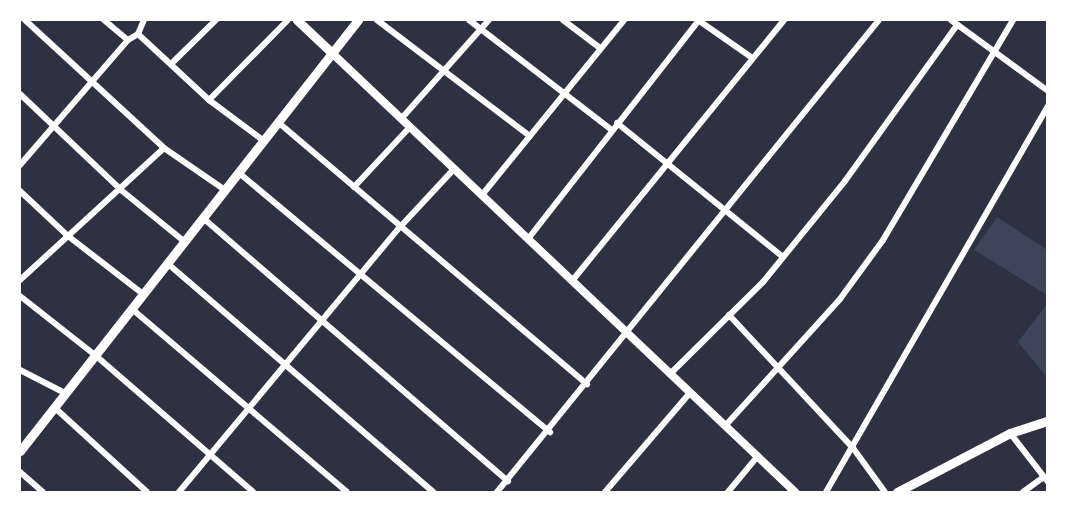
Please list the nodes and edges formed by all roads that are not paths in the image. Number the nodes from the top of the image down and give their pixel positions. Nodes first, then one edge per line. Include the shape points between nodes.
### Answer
1 (25, 20) edge
2 (105, 20) edge
3 (144, 20) edge
4 (216, 20) edge
5 (288, 20) edge
6 (300, 20) edge
7 (358, 20) edge
8 (376, 20) edge
9 (469, 20) edge
10 (489, 20) edge
11 (563, 20) edge
12 (624, 20) edge
13 (699, 20) edge
14 (784, 20) edge
15 (879, 20) edge
16 (951, 20) edge
17 (1013, 20) edge
18 (957, 25) junction
19 (481, 28) junction
20 (138, 34) junction
21 (128, 40) junction
22 (600, 48) junction
23 (333, 54) junction
24 (993, 54) junction
25 (751, 57) junction
26 (171, 64) junction
27 (444, 70) junction
28 (93, 79) junction
29 (1047, 91) edge
30 (565, 93) junction
31 (20, 94) edge
32 (209, 100) junction
33 (1047, 106) edge
34 (401, 119) junction
35 (279, 123) junction
36 (617, 123) junction
37 (55, 126) junction
38 (410, 127) junction
39 (612, 130) junction
40 (530, 136) junction
41 (264, 141) junction
42 (164, 148) junction
43 (20, 165) edge
44 (668, 166) junction
45 (454, 169) junction
46 (239, 173) junction
47 (354, 187) junction
48 (20, 190) edge
49 (121, 190) junction
50 (225, 190) junction
51 (482, 195) junction
52 (726, 211) junction
53 (203, 218) junction
54 (401, 226) junction
55 (68, 236) junction
56 (528, 238) junction
57 (185, 242) junction
58 (783, 257) junction
59 (167, 263) junction
60 (362, 274) junction
61 (20, 280) edge
62 (572, 281) junction
63 (143, 294) junction
64 (20, 296) edge
65 (132, 309) junction
66 (729, 315) junction
67 (325, 320) junction
68 (625, 331) junction
69 (95, 355) junction
70 (286, 366) junction
71 (780, 366) junction
72 (20, 370) edge
73 (670, 374) junction
74 (587, 384) junction
75 (65, 393) junction
76 (690, 393) junction
77 (54, 407) junction
78 (250, 408) junction
79 (1047, 421) edge
80 (725, 426) junction
81 (550, 432) junction
82 (1010, 432) junction
83 (853, 448) junction
84 (20, 449) edge
85 (211, 456) junction
86 (757, 457) junction
87 (20, 472) edge
88 (1046, 480) edge
89 (507, 481) junction
90 (43, 492) edge
91 (147, 492) edge
92 (179, 492) edge
93 (253, 492) edge
94 (347, 492) edge
95 (433, 492) edge
96 (497, 492) edge
97 (605, 492) edge
98 (728, 492) edge
99 (795, 492) edge
100 (826, 492) edge
101 (885, 492) edge
102 (897, 492) edge
103 (1023, 492) edge

1 - 28 street
2 - 21 street
3 - 20 street
4 - 26 street
5 - 32 street
6 - 23 main road
7 - 23 main road
8 - 27 street
9 - 19 street
10 - 19 street
11 - 22 street
12 - 22 street
13 - 25 street
13 - 36 street
14 - 25 street
15 - 52 street
16 - 18 street
17 - 24 street
18 - 24 street
18 - 58 street via 844,181
19 - 27 street
19 - 30 street
20 - 21 street
20 - 26 street
21 - 28 street
22 - 30 street
23 - 34 street
23 - 35 main road
24 - 29 street
24 - 71 street via 883,240 840,299
25 - 44 street
26 - 32 street
27 - 34 street
27 - 40 street
28 - 37 street
28 - 42 street
30 - 39 street
30 - 40 street
31 - 37 street
32 - 41 street
33 - 83 street
34 - 38 street
35 - 41 main road
35 - 47 street
36 - 39 street
36 - 44 street
37 - 43 street
37 - 49 street
38 - 45 street
38 - 47 street
39 - 56 street
40 - 51 street
41 - 46 main road
42 - 49 street
42 - 50 street
44 - 52 street
44 - 62 street
45 - 51 street
45 - 54 street
46 - 50 main road
46 - 60 street
47 - 54 street
48 - 55 street
49 - 55 street
49 - 57 street
50 - 53 main road
51 - 56 street
52 - 58 street
52 - 68 street
53 - 57 main road
53 - 67 street
54 - 60 street
54 - 74 street
55 - 61 street
55 - 63 street
56 - 62 street
57 - 59 main road
58 - 66 street
59 - 63 main road
59 - 70 street
60 - 67 street
60 - 81 street
62 - 68 street
63 - 65 main road
64 - 69 street
65 - 69 main road
65 - 78 street
66 - 71 street
66 - 73 street
67 - 70 street
67 - 89 street via 334,333
68 - 73 street
68 - 74 street
69 - 75 main road
69 - 85 street
70 - 78 street
70 - 95 street
71 - 80 street
71 - 83 street
72 - 75 street
73 - 76 street
74 - 81 street
75 - 77 main road
76 - 80 street
76 - 97 street
77 - 84 main road
77 - 91 street
78 - 85 street
78 - 94 street
79 - 82 main road
80 - 86 street
81 - 89 street
82 - 88 street
82 - 102 main road
83 - 100 street
83 - 101 street
85 - 92 street
85 - 93 street
86 - 98 street
86 - 99 street
87 - 90 street
88 - 103 street
89 - 96 street

